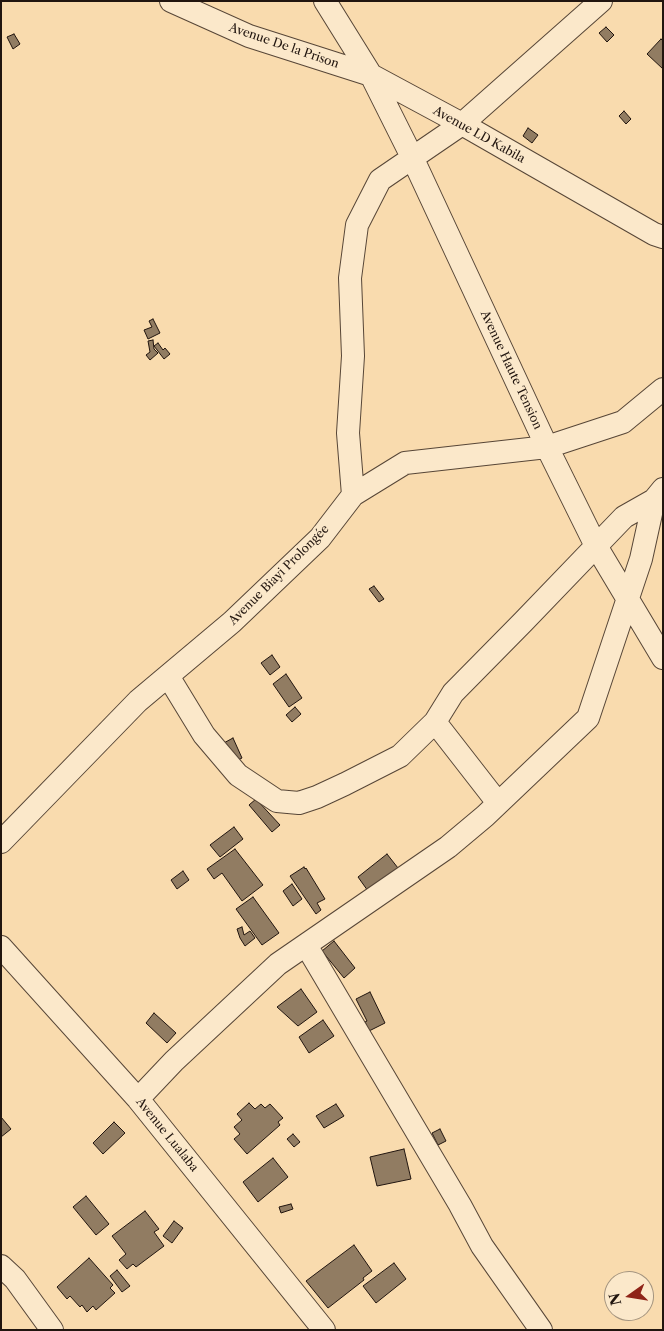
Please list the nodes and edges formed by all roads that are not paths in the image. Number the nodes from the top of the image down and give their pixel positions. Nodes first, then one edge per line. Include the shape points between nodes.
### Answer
1 (171, 1) edge
2 (325, 1) edge
3 (601, 1) edge
4 (371, 75) junction
5 (462, 124) junction
6 (412, 157) junction
7 (663, 237) edge
8 (663, 389) edge
9 (547, 447) junction
10 (658, 494) edge
11 (352, 495) junction
12 (596, 546) junction
13 (627, 598) junction
14 (663, 658) edge
15 (168, 676) junction
16 (435, 722) junction
17 (498, 803) junction
18 (1, 842) edge
19 (306, 945) junction
20 (1, 947) edge
21 (138, 1099) junction
22 (1, 1266) edge
23 (52, 1330) edge
24 (324, 1330) edge
25 (541, 1330) edge

1 - 4 street, Avenue De la Prison via 249,36
2 - 4 street, Avenue LD Kabila
3 - 5 street
4 - 5 street, Avenue LD Kabila
4 - 6 street, Avenue Haute Tension
5 - 6 street
5 - 7 street, Avenue LD Kabila
6 - 9 street, Avenue Haute Tension
6 - 11 street via 380,180 357,225 350,278 353,356 348,433
8 - 9 street, Avenue Biayi Prolongée via 623,422
9 - 11 street, Avenue Biayi Prolongée via 405,463
9 - 12 street, Avenue Haute Tension
10 - 12 street via 624,517
10 - 13 street
11 - 15 street, Avenue Biayi Prolongée via 313,545 232,622
12 - 13 street, Avenue Haute Tension
12 - 16 street via 453,693
13 - 14 street, Avenue Haute Tension
13 - 17 street via 588,718
15 - 16 street via 204,735 238,775 277,801 299,803 345,784 400,756
15 - 18 street, Avenue Biayi Prolongée via 138,701
16 - 17 street
17 - 19 street via 448,847
19 - 21 street via 278,964
19 - 25 street via 482,1246
20 - 21 street, Avenue Lualaba
21 - 24 street, Avenue Lualaba
22 - 23 street

